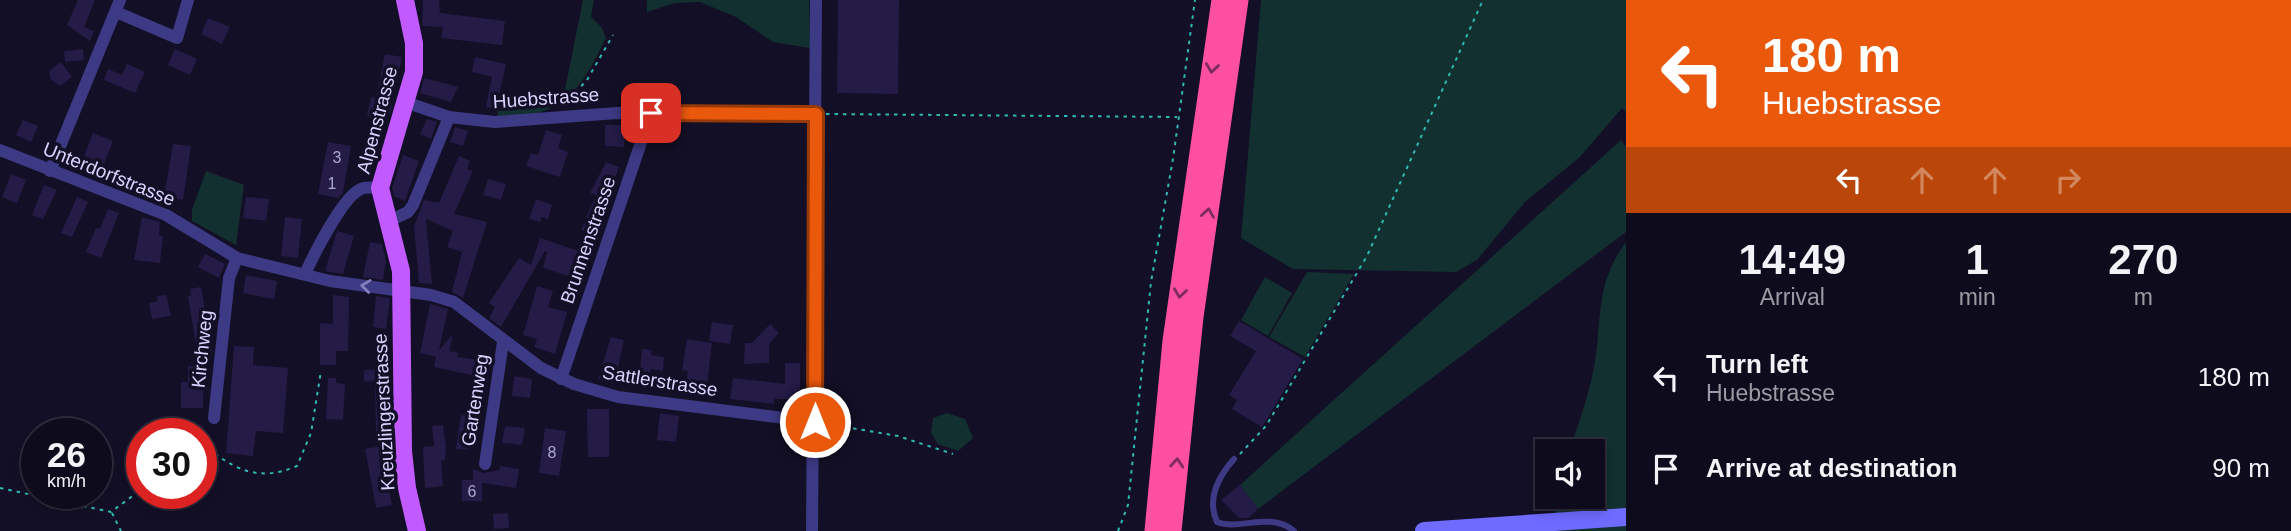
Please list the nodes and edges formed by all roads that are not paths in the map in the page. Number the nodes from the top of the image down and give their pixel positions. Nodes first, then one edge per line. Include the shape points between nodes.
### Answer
1 (188, 0) edge
2 (405, 0) edge
3 (816, 0) edge
4 (1222, 0) edge
5 (1238, 0) edge
6 (118, 6) edge
7 (408, 103) junction
8 (651, 113) junction
9 (816, 114) junction
10 (449, 117) junction
11 (0, 150) edge
12 (50, 171) junction
13 (380, 188) junction
14 (388, 221) junction
15 (237, 258) junction
16 (306, 272) junction
17 (402, 290) junction
18 (503, 342) junction
19 (561, 379) junction
20 (214, 418) dead end
21 (815, 422) junction
22 (1234, 459) road end
23 (485, 464) dead end
24 (1626, 517) edge
25 (417, 531) edge
26 (812, 531) edge
27 (1155, 531) edge
28 (1171, 531) edge
29 (1294, 531) edge
30 (1424, 531) edge

1 - 6 street via 177,38
2 - 7 main road, Alpenstrasse via 415,57
3 - 9 street
4 -> 27 highway via 1173,341
28 -> 5 highway via 1193,317
6 - 12 street
7 - 10 street, Huebstrasse
7 - 13 main road, Alpenstrasse
8 - 9 street, Huebstrasse
8 - 10 street, Huebstrasse via 495,122
8 - 19 street, Brunnenstrasse
9 - 21 street
10 - 14 street via 413,205 405,215
11 - 12 street, Unterdorfstrasse
12 - 15 street, Unterdorfstrasse via 166,215
13 - 14 main road, Alpenstrasse
13 - 16 street via 365,187 354,194 316,248
14 - 17 main road, Alpenstrasse via 400,259
15 - 16 street, Unterdorfstrasse
15 - 20 street, Kirchweg via 229,278
17 -> 16 street, Unterdorfstrasse via 330,281
17 - 18 street, Sattlerstrasse via 454,302
17 - 25 main road, Kreuzlingerstrasse via 404,460
18 - 19 street, Sattlerstrasse
18 - 23 street, Gartenweg
19 - 21 street, Sattlerstrasse via 618,397
21 - 26 street
22 - 29 lane via 1214,491 1217,522 1231,529 1278,523
24 - 30 street

